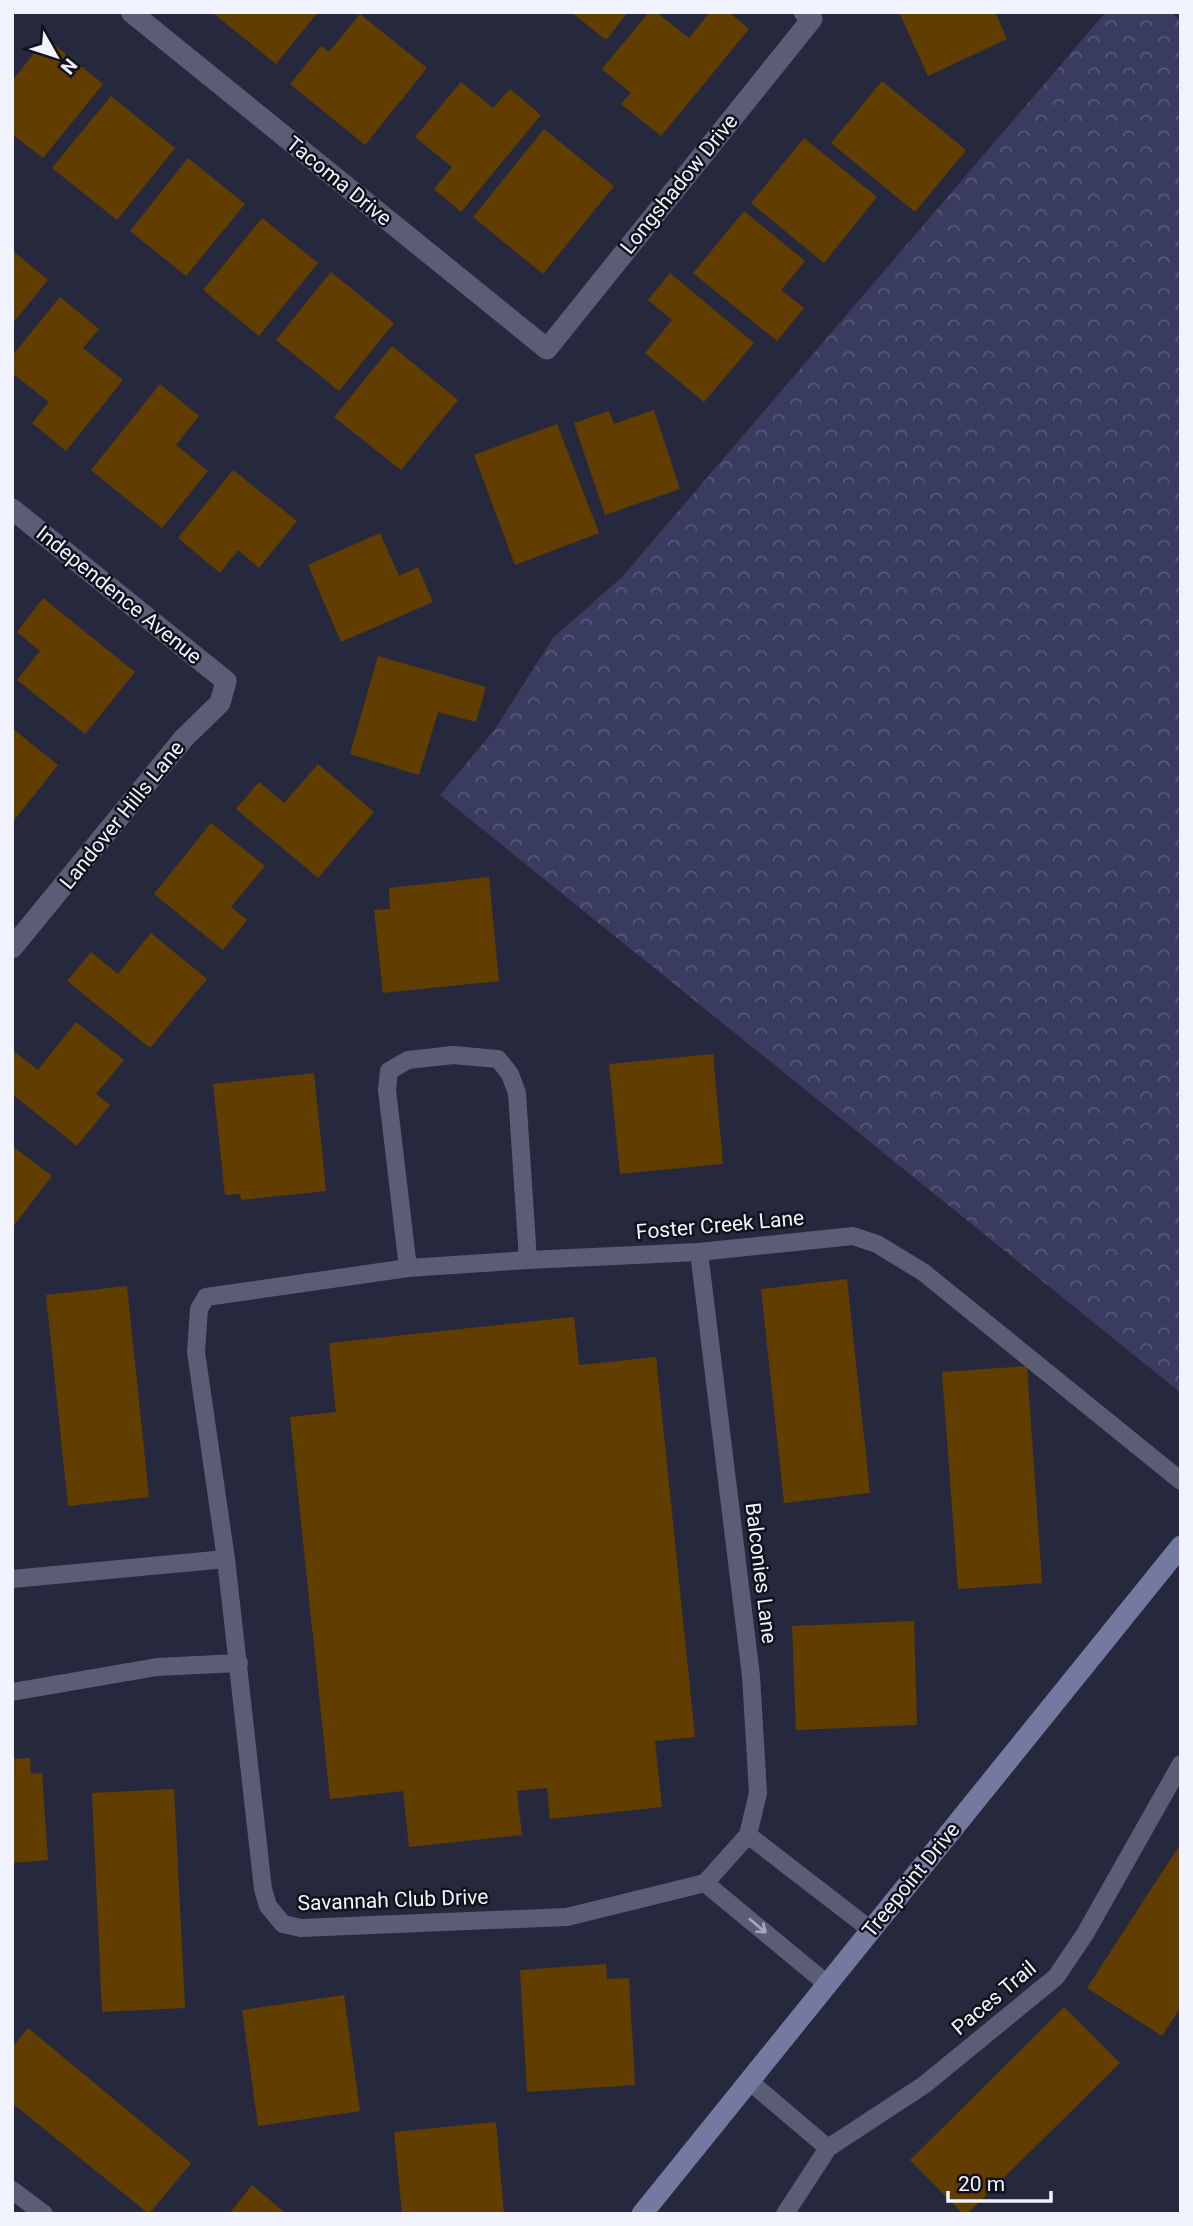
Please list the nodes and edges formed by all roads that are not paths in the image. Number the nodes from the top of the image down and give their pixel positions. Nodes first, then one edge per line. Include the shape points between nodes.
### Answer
1 (131, 12) edge
2 (808, 16) edge
3 (547, 349) joint
4 (12, 509) edge
5 (226, 681) joint
6 (12, 948) edge
7 (699, 1252) junction
8 (528, 1260) junction
9 (408, 1268) junction
10 (199, 1319) joint
11 (1181, 1481) edge
12 (1181, 1546) edge
13 (226, 1559) junction
14 (12, 1579) edge
15 (239, 1663) junction
16 (12, 1692) edge
17 (1181, 1764) edge
18 (748, 1835) junction
19 (705, 1883) junction
20 (871, 1930) junction
21 (827, 1984) junction
22 (749, 2081) junction
23 (828, 2148) junction
24 (12, 2190) edge
25 (44, 2214) edge
26 (642, 2214) edge
27 (785, 2214) edge

1 - 3 street, Tacoma Drive
2 - 3 street, Longshadow Drive
4 - 5 street, Independence Avenue
5 - 6 street, Landover Hills Lane via 220,703 184,738
7 - 8 lane, Foster Creek Lane
7 - 11 lane, Foster Creek Lane via 853,1236 877,1244 965,1304
7 - 18 lane, Balconies Lane via 751,1676 758,1793
8 - 9 lane, Foster Creek Lane
8 - 9 lane via 517,1093 498,1059 453,1055 408,1060 389,1071 387,1090
9 - 10 lane, Foster Creek Lane via 206,1297
10 - 13 lane, Savannah Club Drive via 196,1352
12 - 20 street, Treepoint Drive
13 - 14 lane
13 - 15 lane, Savannah Club Drive
15 - 16 lane via 158,1667
15 - 19 lane, Savannah Club Drive via 262,1889 268,1906 283,1924 301,1928 567,1917
17 - 23 lane, Paces Trail via 1056,1977 924,2085
18 - 19 lane, Balconies Lane
18 - 20 lane
19 -> 21 lane
20 - 21 street, Treepoint Drive
21 - 22 street, Treepoint Drive
22 - 23 lane
22 - 26 street, Treepoint Drive
23 - 27 lane, Paces Trail
24 - 25 lane

